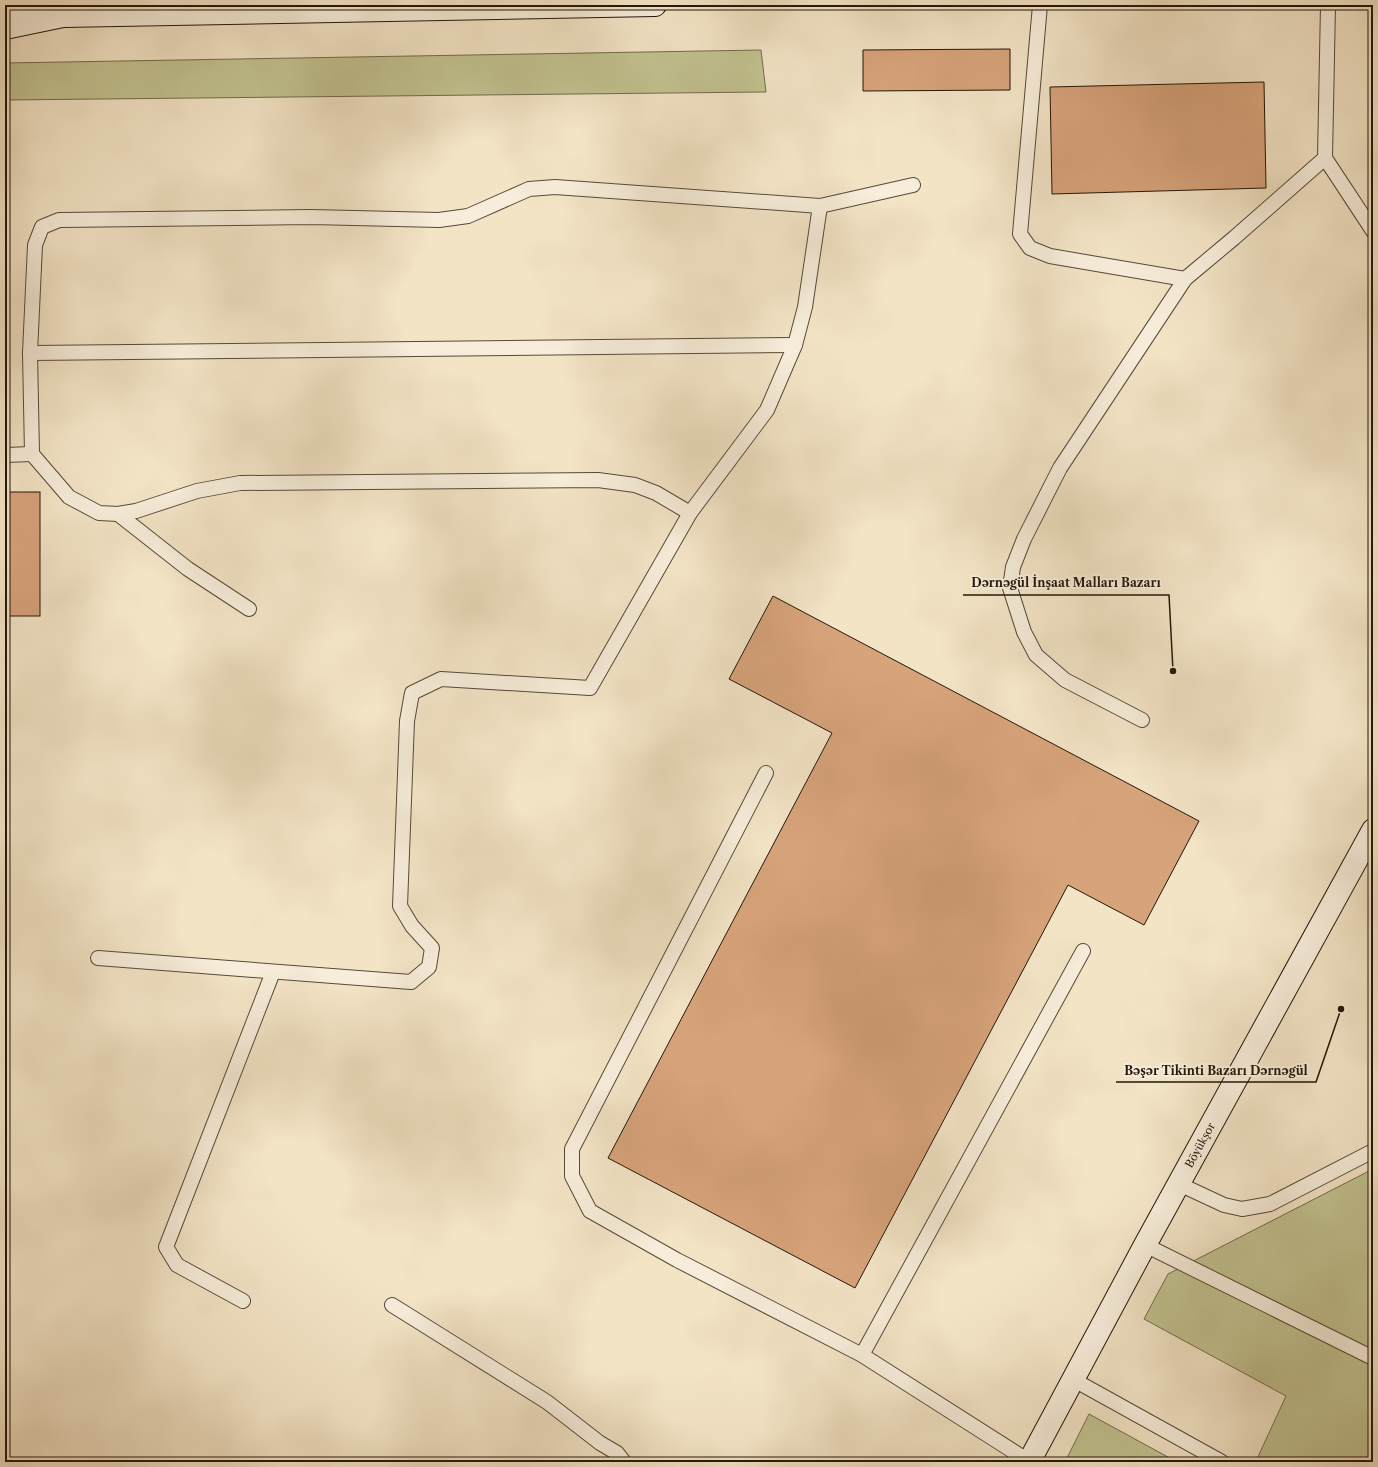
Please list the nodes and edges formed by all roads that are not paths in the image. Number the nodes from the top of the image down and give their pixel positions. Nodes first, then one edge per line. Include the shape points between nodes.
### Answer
1 (655, 5) edge
2 (1040, 5) edge
3 (1328, 5) edge
4 (5, 6) edge
5 (63, 16) junction
6 (5, 28) edge
7 (1325, 158) junction
8 (913, 185) dead end
9 (820, 206) junction
10 (1373, 231) edge
11 (1185, 279) junction
12 (795, 345) junction
13 (30, 353) junction
14 (32, 454) junction
15 (5, 455) edge
16 (690, 513) junction
17 (118, 514) junction
18 (249, 609) dead end
19 (1142, 720) dead end
20 (766, 773) dead end
21 (1373, 830) edge
22 (1083, 951) dead end
23 (98, 958) dead end
24 (273, 972) junction
25 (1373, 1151) edge
26 (1179, 1184) junction
27 (1145, 1245) junction
28 (243, 1302) dead end
29 (392, 1305) dead end
30 (862, 1355) junction
31 (1373, 1358) edge
32 (1074, 1380) junction
33 (624, 1462) edge
34 (1030, 1462) edge
35 (1222, 1462) edge

1 - 5 street
2 - 11 lane via 1020,234 1030,248 1050,256
3 - 7 lane
4 - 5 street
5 - 6 street
7 - 10 lane
7 - 11 lane
8 - 9 lane
9 - 12 lane via 805,307
9 - 13 lane via 555,186 529,190 468,216 439,220 311,217 59,220 42,227 35,245
11 - 19 lane via 1060,468 1024,539 1013,567 1010,588 1024,632 1036,655 1065,680
12 - 13 lane
12 - 16 lane via 767,410
13 - 14 lane
14 - 15 lane
14 - 17 lane via 69,497 99,513
16 - 17 lane via 656,493 635,485 598,480 240,483
16 - 24 lane via 590,688 441,679 412,693 406,720 400,906 412,926 432,948 430,967 411,982
17 - 18 lane via 188,569
20 - 30 lane via 572,1149 572,1176 590,1211 677,1260
21 - 26 street, Böyükşor
22 - 30 lane
23 - 24 lane
24 - 28 lane via 166,1247 177,1265
25 - 26 lane via 1270,1204 1242,1209 1224,1205
26 - 27 street, Böyükşor
27 - 31 lane
27 - 32 street, Böyükşor
29 - 33 lane via 547,1402 617,1453
30 - 34 lane
32 - 34 street, Böyükşor
32 - 35 lane

